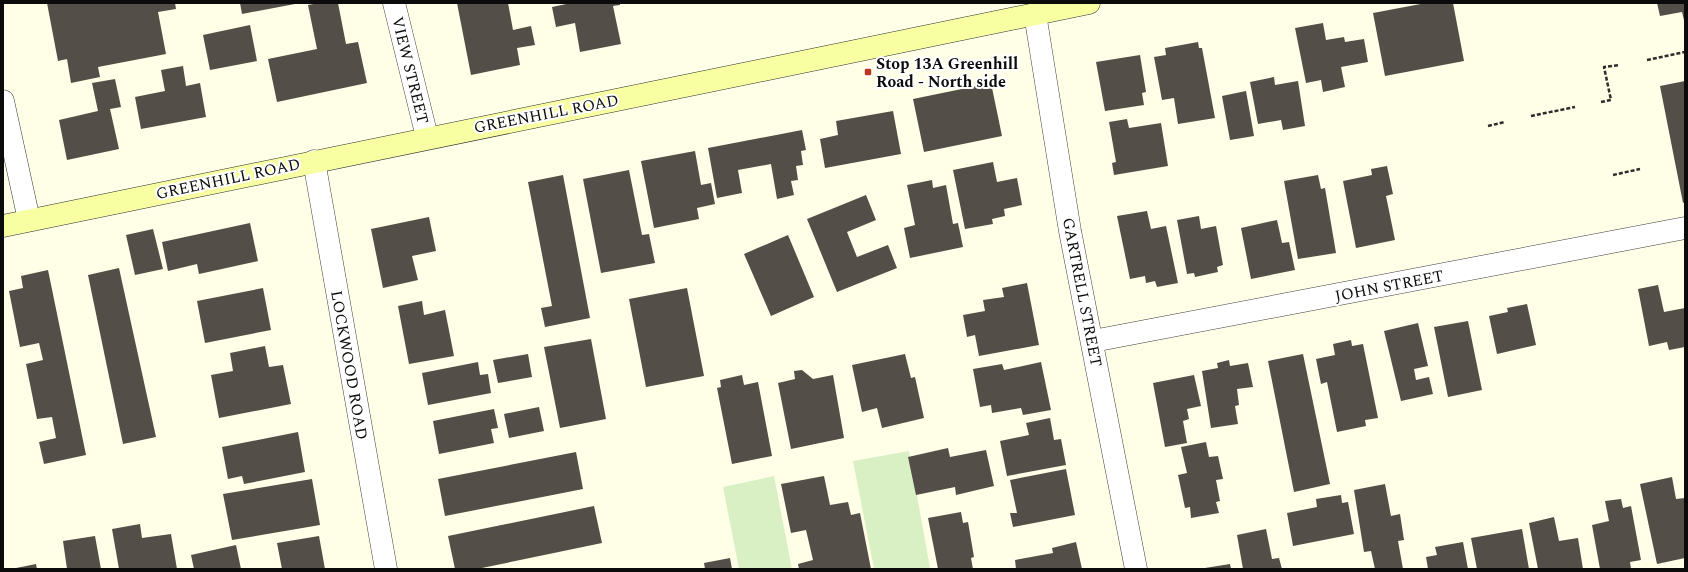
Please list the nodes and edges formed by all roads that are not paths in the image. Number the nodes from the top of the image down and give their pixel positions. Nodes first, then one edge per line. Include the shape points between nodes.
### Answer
1 (394, 3) edge
2 (1088, 3) edge
3 (1035, 14) junction
4 (3, 101) edge
5 (427, 137) junction
6 (314, 161) junction
7 (28, 220) junction
8 (3, 226) edge
9 (1685, 228) edge
10 (1093, 341) junction
11 (386, 569) edge
12 (1136, 569) edge

1 - 5 street, VIEW STREET
2 - 3 main road, GREENHILL ROAD
3 - 5 main road, GREENHILL ROAD
3 - 10 street, GARTRELL STREET via 1070,231
4 - 7 street
5 - 6 main road, GREENHILL ROAD
6 - 7 main road, GREENHILL ROAD
6 - 11 street, LOCKWOOD ROAD
7 - 8 main road, GREENHILL ROAD
9 - 10 street, JOHN STREET
10 - 12 street, GARTRELL STREET

